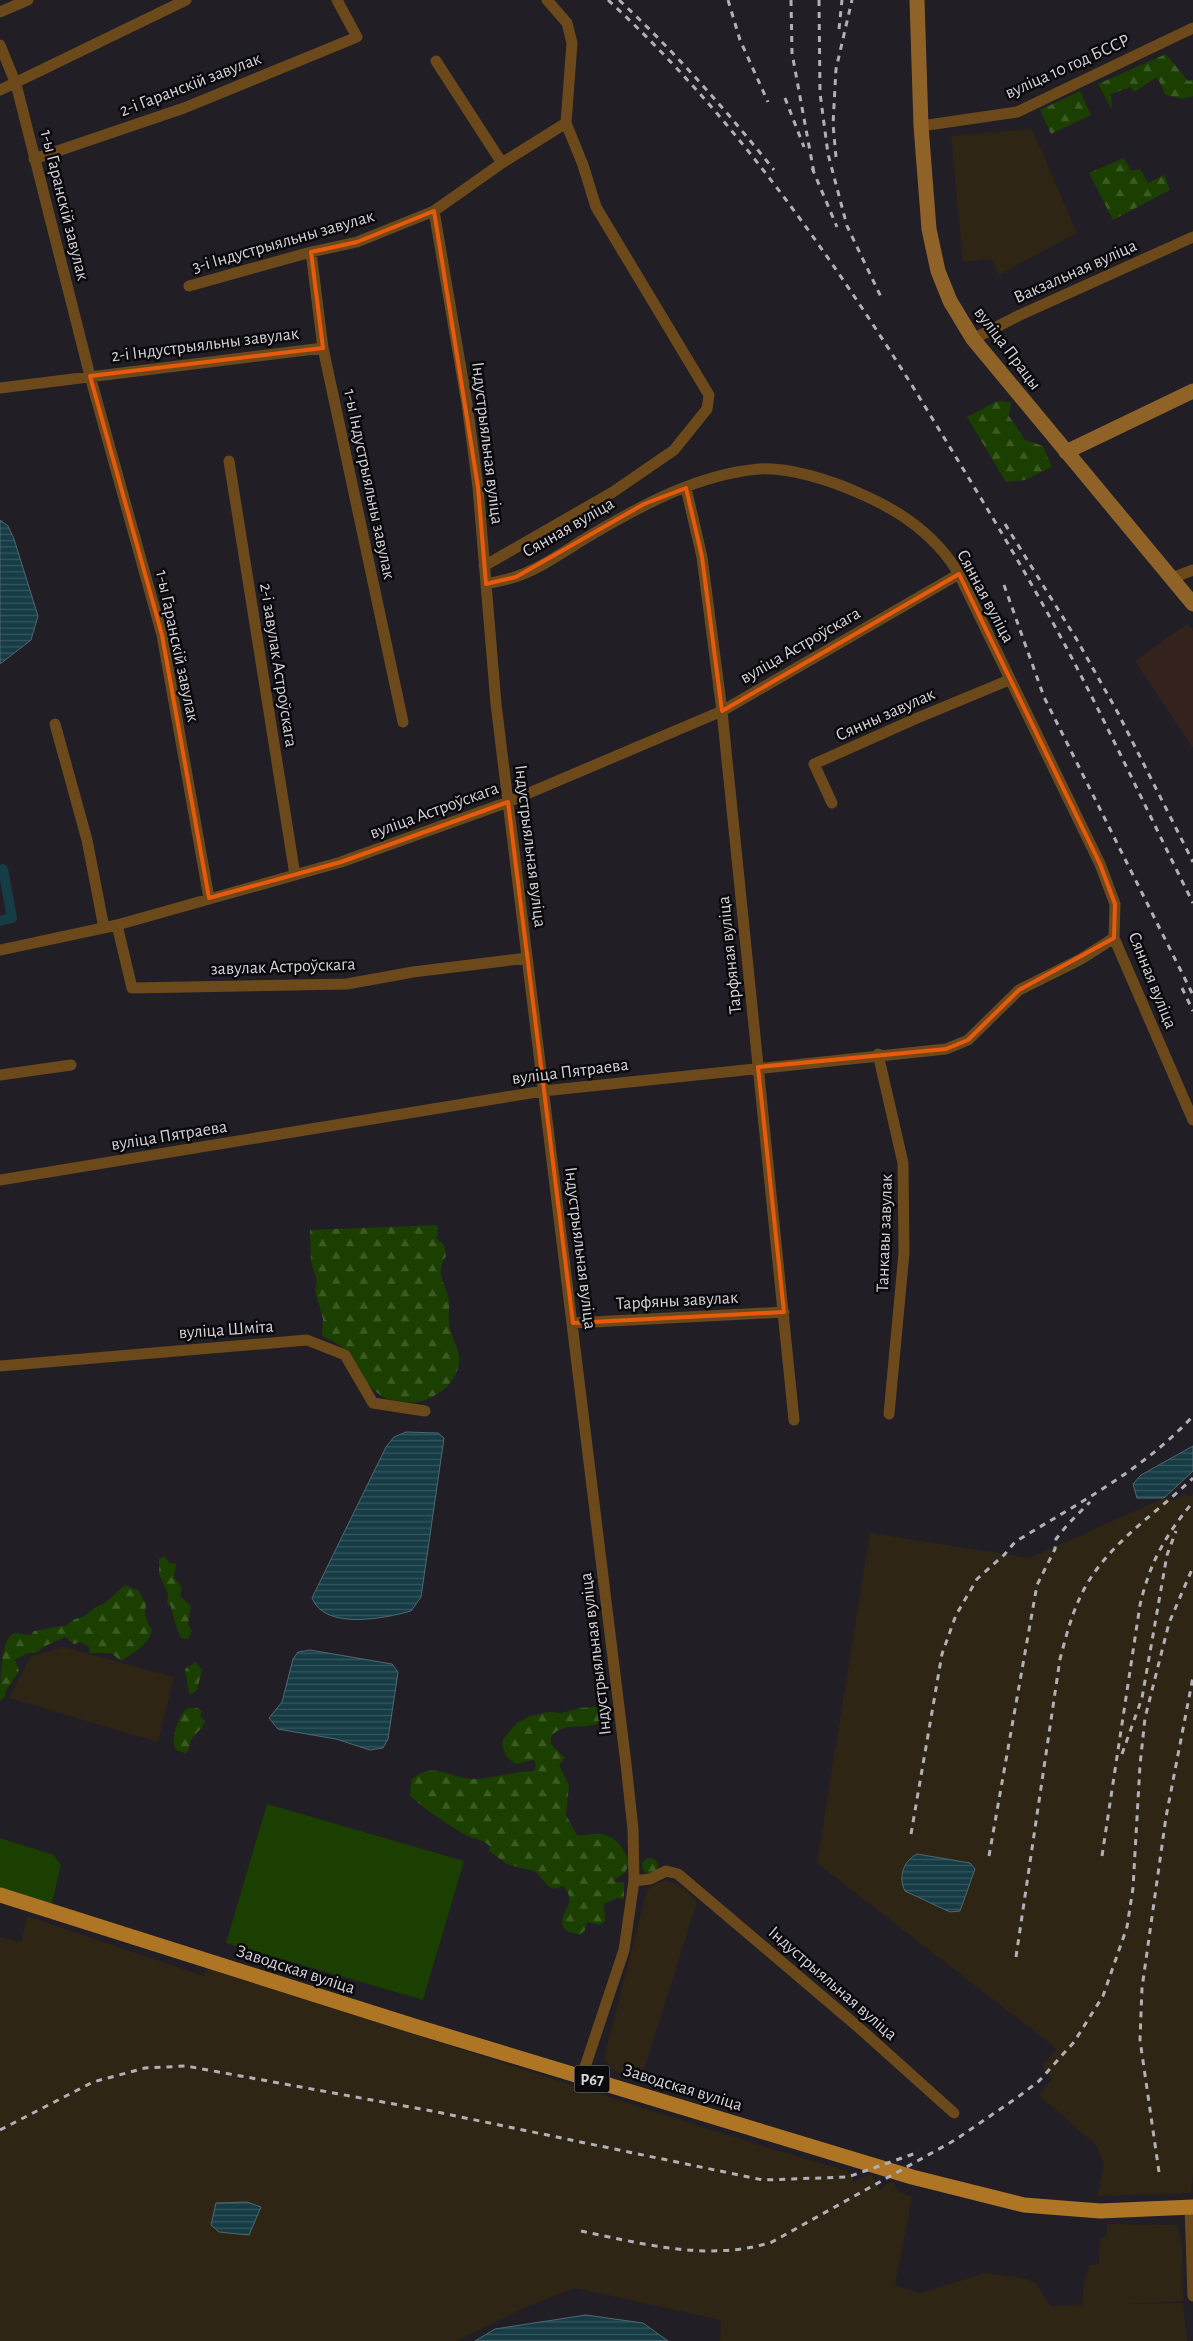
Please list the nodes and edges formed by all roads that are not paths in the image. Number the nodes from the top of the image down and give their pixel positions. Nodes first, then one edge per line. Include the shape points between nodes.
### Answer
1 (28, 0) edge
2 (186, 0) edge
3 (337, 0) edge
4 (547, 0) edge
5 (917, 0) edge
6 (0, 12) edge
7 (1193, 28) edge
8 (0, 46) edge
9 (436, 61) dead end
10 (16, 84) junction
11 (0, 90) edge
12 (566, 123) junction
13 (921, 126) junction
14 (34, 160) junction
15 (502, 163) junction
16 (434, 212) junction
17 (1193, 237) edge
18 (311, 252) junction
19 (188, 286) dead end
20 (973, 339) junction
21 (323, 348) junction
22 (90, 376) junction
23 (0, 388) edge
24 (1193, 391) edge
25 (1066, 452) junction
26 (229, 461) dead end
27 (686, 488) junction
28 (484, 566) junction
29 (1193, 570) edge
30 (959, 574) junction
31 (1172, 578) junction
32 (486, 584) junction
33 (1193, 604) edge
34 (1009, 680) junction
35 (722, 710) junction
36 (403, 722) dead end
37 (55, 724) dead end
38 (508, 802) junction
39 (832, 803) dead end
40 (295, 875) junction
41 (209, 898) junction
42 (117, 925) junction
43 (104, 928) junction
44 (1114, 938) junction
45 (0, 950) edge
46 (528, 958) junction
47 (878, 1054) junction
48 (72, 1065) dead end
49 (758, 1067) junction
50 (0, 1075) edge
51 (543, 1091) junction
52 (1193, 1120) edge
53 (0, 1180) edge
54 (784, 1312) junction
55 (572, 1323) junction
56 (0, 1366) edge
57 (425, 1410) dead end
58 (889, 1414) dead end
59 (794, 1420) dead end
60 (634, 1881) junction
61 (0, 1895) edge
62 (582, 2076) junction
63 (954, 2113) dead end
64 (1192, 2207) edge
65 (1193, 2296) edge

1 - 6 street
2 - 10 street
3 - 14 street, 2-і Гаранскій завулак via 357,37 184,108
4 - 12 street, Сянная вуліца via 567,23 572,44
5 - 13 main road, вуліца Працы
7 - 13 street, вуліца 10 год БССР via 1017,112
8 - 10 street, 1-ы Гаранскій завулак
9 - 15 street
10 - 11 street
10 - 14 street, 1-ы Гаранскій завулак
12 - 15 street, 3-і Індустрыяльны завулак
12 - 28 street, Сянная вуліца via 596,206 710,401 674,450 613,492
13 - 20 main road, вуліца Працы via 929,229 938,271 950,301
14 - 22 street, 1-ы Гаранскій завулак
15 - 16 street, 3-і Індустрыяльны завулак
16 - 18 street, 3-і Індустрыяльны завулак via 357,242
16 - 28 street, Індустрыяльная вуліца via 468,413
17 - 20 street, Вакзальная вуліца
18 - 19 street, 3-і Індустрыяльны завулак
18 - 21 street, 1-ы Індустрыяльны завулак
20 - 25 main road, вуліца Працы
21 - 22 street, 2-і Індустрыяльны завулак
21 - 36 street, 1-ы Індустрыяльны завулак
22 - 23 street
22 - 41 street, 1-ы Гаранскій завулак via 162,635
24 - 25 main road
25 - 31 main road, вуліца Працы
26 - 40 street, 2-і завулак Астроўскага
27 - 30 street, Сянная вуліца via 718,476 761,469 825,480 902,515 933,539
27 - 32 street, Сянная вуліца via 644,504 516,577
27 - 35 street, Тарфяная вуліца via 702,557
28 - 32 street, Індустрыяльная вуліца
29 - 31 street
30 - 34 street, Сянная вуліца
30 - 35 street, вуліца Астроўскага
31 - 33 main road, вуліца Працы
32 - 38 street, Індустрыяльная вуліца
34 - 39 street, Сянны завулак via 814,764
34 - 44 street, Сянная вуліца via 1100,864 1115,904
35 - 38 street, вуліца Астроўскага
35 - 49 street, Тарфяная вуліца
37 - 43 street via 88,840
38 - 40 street, вуліца Астроўскага via 387,847
38 - 46 street, Індустрыяльная вуліца
40 - 41 street, вуліца Астроўскага
41 - 42 street, вуліца Астроўскага
42 - 43 street, вуліца Астроўскага
42 - 46 street, завулак Астроўскага via 132,988 347,984
43 - 45 street, вуліца Астроўскага
44 - 47 street, вуліца Пятраева via 1081,959 1019,990 968,1040 946,1049
44 - 52 street, Сянная вуліца
46 - 51 street, Індустрыяльная вуліца
47 - 49 street, вуліца Пятраева
47 - 58 street, Танкавы завулак via 903,1163 904,1253
48 - 50 street
49 - 51 street, вуліца Пятраева
49 - 54 street, Тарфяная вуліца
51 - 53 street, вуліца Пятраева
51 - 55 street, Індустрыяльная вуліца
54 - 55 street, Тарфяны завулак
54 - 59 street, Тарфяная вуліца
55 - 60 street, Індустрыяльная вуліца via 626,1764 633,1829
56 - 57 street, вуліца Шміта via 307,1340 345,1355 374,1403
60 - 62 street via 624,1950
60 - 63 street, Індустрыяльная вуліца via 666,1871 678,1874
61 - 62 main road, Заводская вуліца / Р67
62 - 64 main road, Заводская вуліца / Р67 via 904,2175 1024,2205 1100,2211
64 - 65 street

